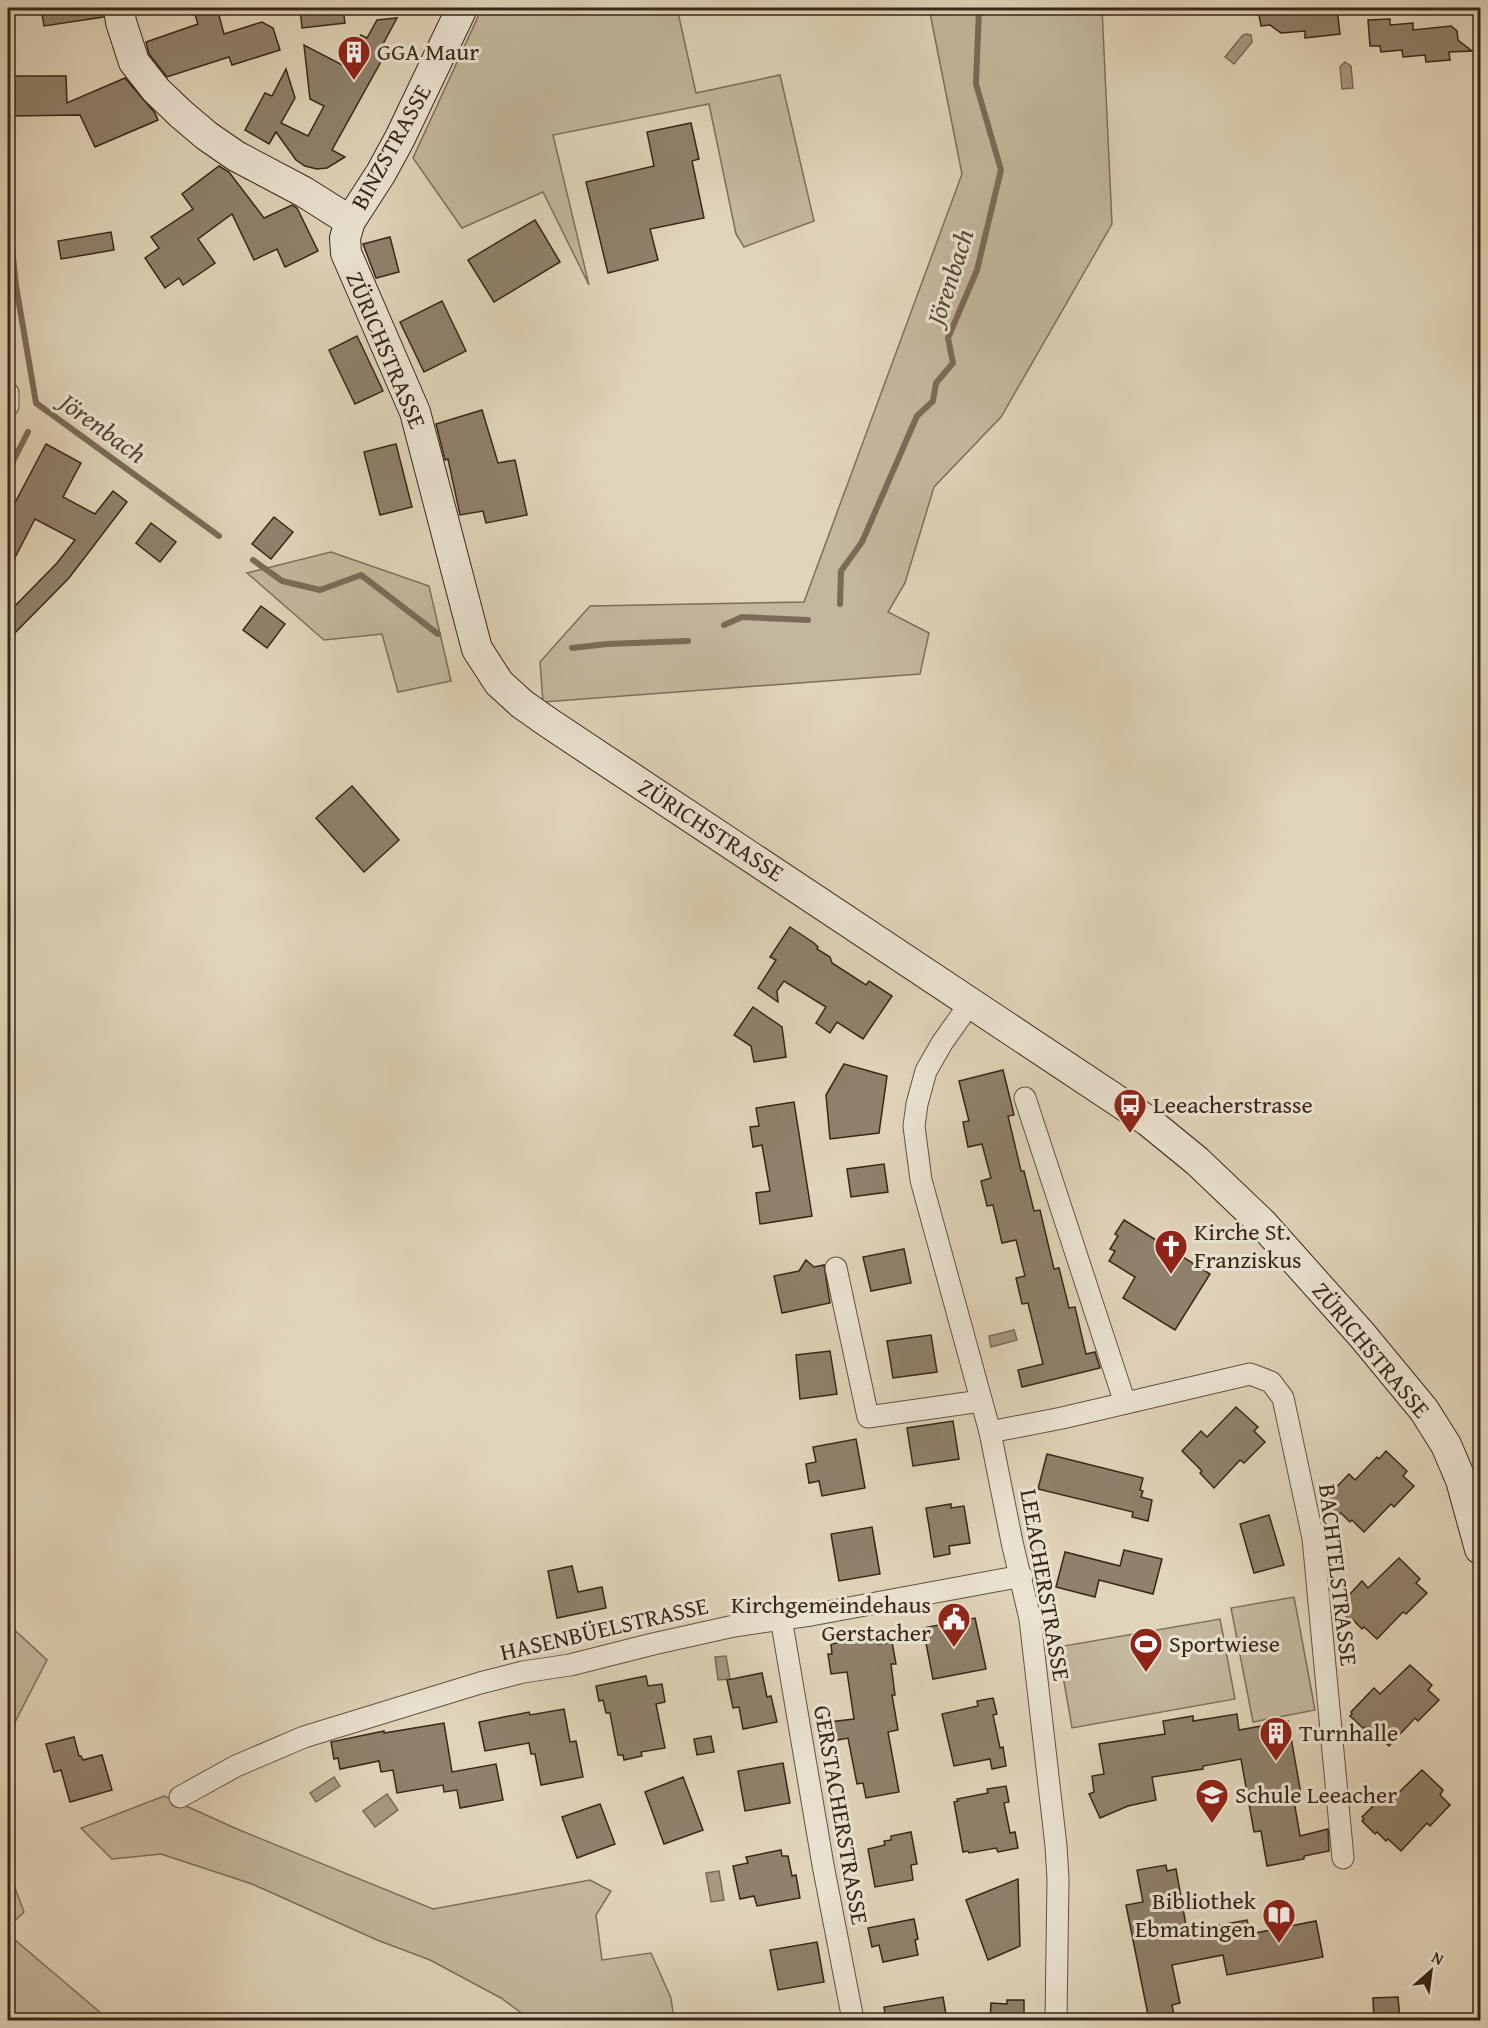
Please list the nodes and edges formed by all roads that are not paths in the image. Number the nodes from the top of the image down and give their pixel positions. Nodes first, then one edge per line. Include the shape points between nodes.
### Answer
1 (119, 8) edge
2 (462, 8) edge
3 (350, 222) junction
4 (8, 393) edge
5 (8, 406) edge
6 (971, 1002) junction
7 (1025, 1098) dead end
8 (836, 1268) dead end
9 (981, 1401) junction
10 (1125, 1403) junction
11 (990, 1432) junction
12 (1480, 1550) edge
13 (1022, 1576) junction
14 (781, 1618) junction
15 (180, 1797) dead end
16 (1343, 1858) dead end
17 (853, 2020) edge
18 (1056, 2020) edge

1 - 3 main road via 134,62 181,114 236,156
2 - 3 main road, BINZSTRASSE via 400,138
3 - 6 main road, ZÜRICHSTRASSE via 345,254 415,412 477,649 499,683 549,723
4 - 5 street
6 - 9 street, LEEACHERSTRASSE via 926,1071 914,1126 921,1180
6 - 12 main road, ZÜRICHSTRASSE via 1148,1121 1262,1223 1424,1410 1446,1445 1461,1480
7 - 10 street
8 - 9 street via 868,1417
9 - 11 street, LEEACHERSTRASSE
10 - 11 street, BACHTELSTRASSE
10 - 16 street, BACHTELSTRASSE via 1250,1374 1271,1382 1283,1398 1313,1538
11 - 13 street, LEEACHERSTRASSE
13 - 14 street, HASENBÜELSTRASSE
13 - 18 street, LEEACHERSTRASSE via 1056,1846
14 - 15 street, HASENBÜELSTRASSE via 480,1683 304,1737 236,1766
14 - 17 street, GERSTACHERSTRASSE

